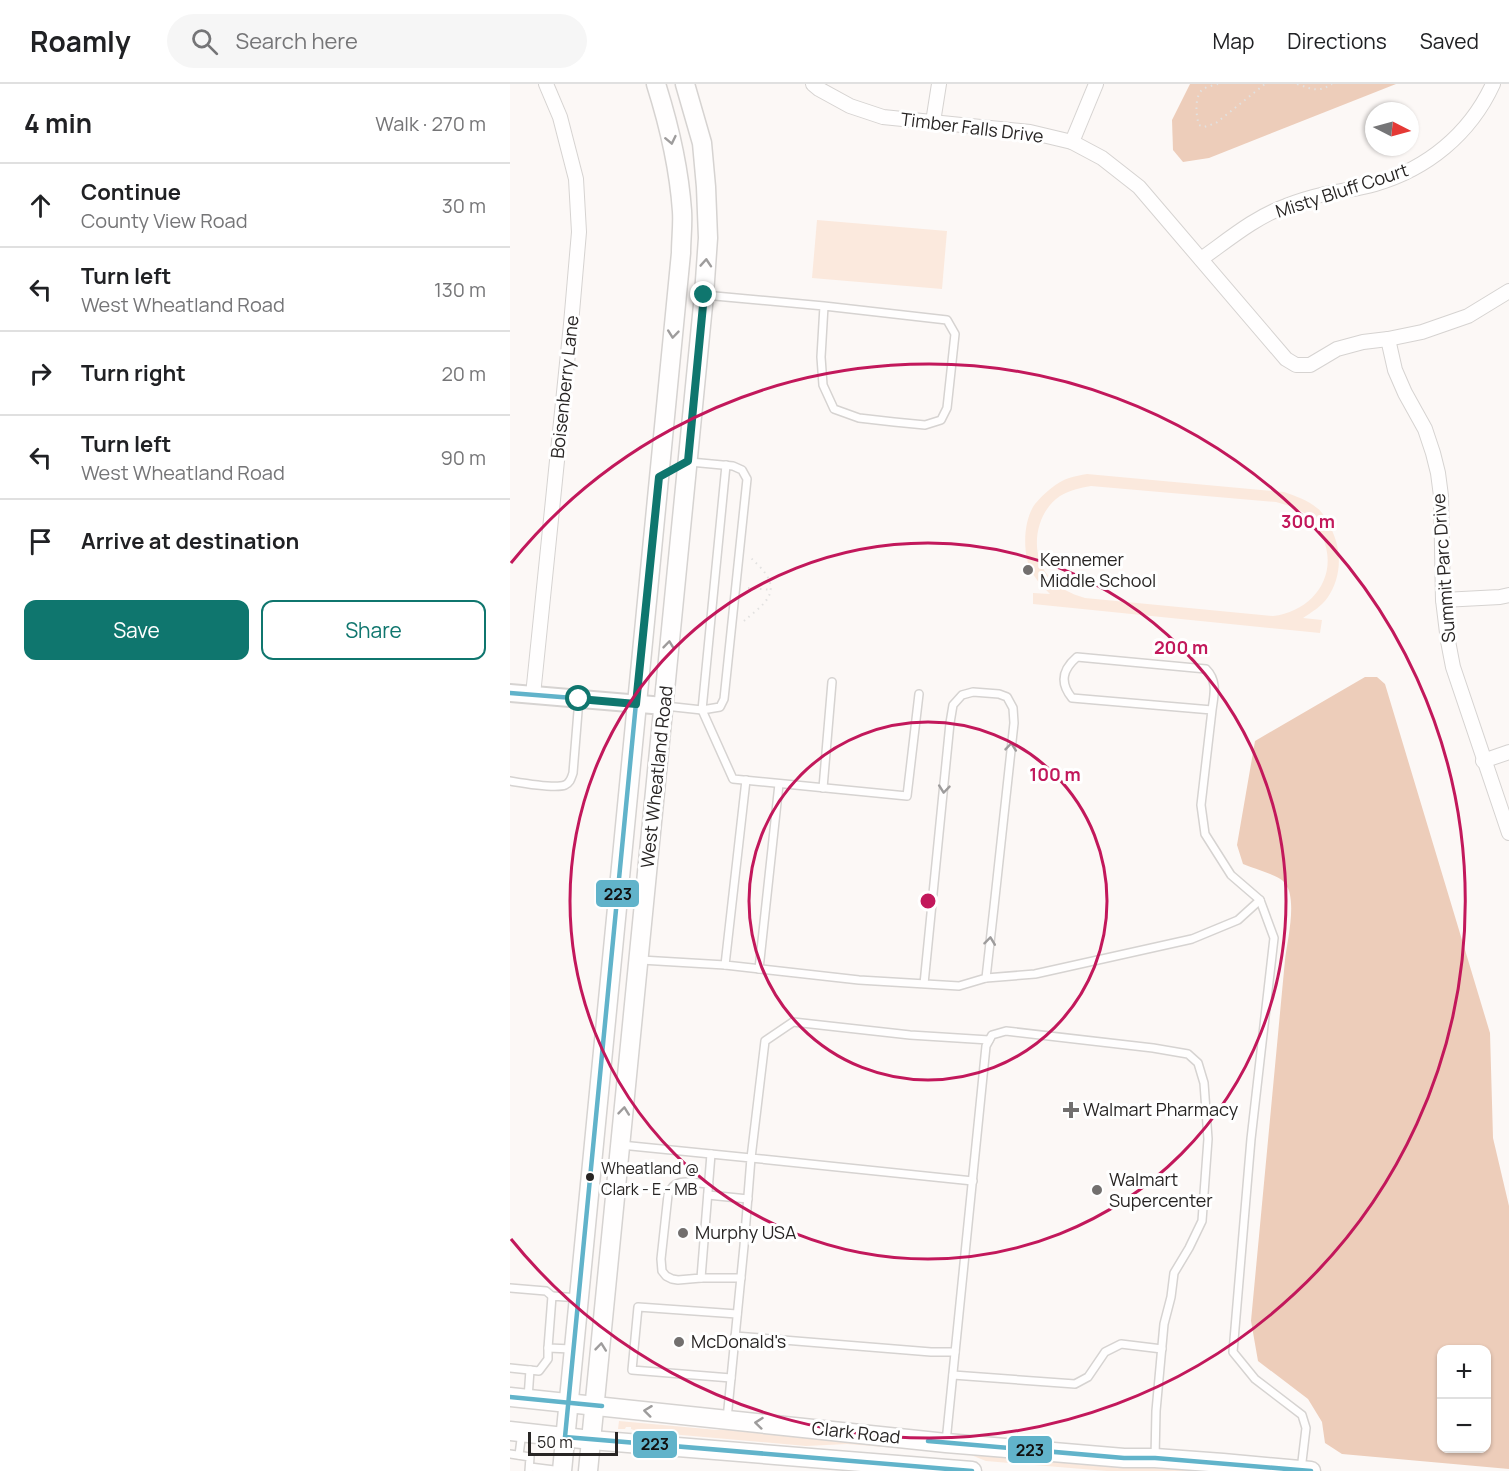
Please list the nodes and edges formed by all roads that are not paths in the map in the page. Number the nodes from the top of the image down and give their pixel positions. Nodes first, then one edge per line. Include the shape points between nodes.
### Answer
1 (546, 84) edge
2 (656, 84) edge
3 (685, 84) edge
4 (813, 84) edge
5 (939, 84) edge
6 (1096, 84) edge
7 (1493, 84) edge
8 (933, 122) junction
9 (1072, 142) junction
10 (1201, 259) junction
11 (677, 291) junction
12 (1509, 291) edge
13 (704, 295) junction
14 (824, 306) junction
15 (1388, 339) junction
16 (688, 461) junction
17 (726, 465) junction
18 (659, 477) junction
19 (1509, 596) edge
20 (1443, 600) junction
21 (832, 682) dead end
22 (510, 693) edge
23 (919, 694) dead end
24 (533, 695) junction
25 (579, 699) junction
26 (636, 704) junction
27 (664, 706) junction
28 (702, 710) junction
29 (1212, 710) junction
30 (1509, 752) edge
31 (1484, 761) junction
32 (746, 780) junction
33 (510, 781) edge
34 (779, 784) junction
35 (823, 788) junction
36 (1509, 833) edge
37 (1260, 900) junction
38 (612, 959) junction
39 (639, 960) junction
40 (725, 965) junction
41 (759, 969) junction
42 (986, 978) junction
43 (924, 984) junction
44 (989, 1040) junction
45 (594, 1142) junction
46 (621, 1145) junction
47 (711, 1154) junction
48 (750, 1158) junction
49 (973, 1181) junction
50 (709, 1184) junction
51 (708, 1195) junction
52 (748, 1199) junction
53 (701, 1278) junction
54 (741, 1278) junction
55 (510, 1288) edge
56 (552, 1296) junction
57 (579, 1298) junction
58 (737, 1314) junction
59 (735, 1336) junction
60 (549, 1348) junction
61 (1162, 1348) junction
62 (574, 1349) junction
63 (956, 1352) junction
64 (510, 1368) edge
65 (530, 1370) junction
66 (953, 1375) junction
67 (731, 1378) junction
68 (519, 1398) edge
69 (569, 1403) junction
70 (595, 1405) junction
71 (727, 1420) junction
72 (516, 1432) edge
73 (565, 1437) junction
74 (591, 1440) junction
75 (946, 1443) junction
76 (510, 1454) edge
77 (519, 1455) junction
78 (1155, 1458) junction
79 (839, 1466) edge
80 (530, 1469) edge
81 (942, 1470) edge
82 (562, 1471) edge
83 (588, 1471) edge
84 (972, 1471) edge
85 (1304, 1471) edge

1 - 24 street, Boisenberry Lane via 560,117 576,179 579,232
2 -> 11 main road, West Wheatland Road via 673,149 682,212
13 -> 3 main road, West Wheatland Road via 706,187 702,143
4 - 8 street, Timber Falls Drive via 850,106 883,117
5 - 8 street
6 - 9 street
7 - 10 street, Misty Bluff Court via 1468,126 1442,151 1410,171 1374,185 1284,206 1248,225
8 - 9 street, Timber Falls Drive via 1030,132
9 - 10 street, Timber Falls Drive via 1102,158 1139,187
10 - 15 street, Timber Falls Drive via 1286,359 1296,365 1310,365 1337,349
11 - 13 main road
11 -> 18 main road, West Wheatland Road
12 - 15 street via 1468,316
13 - 14 lane
13 - 16 main road, West Wheatland Road
14 - 14 lane via 947,320 955,334 946,408 941,420 925,425 894,422 859,418 834,409 822,385
15 - 20 street, Summit Parc Drive via 1395,370 1433,453 1441,496
16 - 17 lane
16 - 18 main road
27 -> 16 main road, West Wheatland Road
17 - 28 lane
17 - 28 lane via 742,470 747,479 724,699 720,707
18 - 26 main road, West Wheatland Road
19 - 20 street
20 - 31 street, Summit Parc Drive via 1453,667
21 - 35 lane
22 - 24 street
23 - 35 lane via 907,796
24 - 25 street
25 - 26 street
25 - 33 lane via 571,781 555,786
26 - 27 street
26 - 38 main road, West Wheatland Road
27 - 28 lane
27 - 39 main road, West Wheatland Road
28 - 32 lane via 733,779
29 - 29 lane via 1072,698 1065,690 1067,665 1077,657 1206,669 1215,685
29 - 37 lane via 1201,805 1205,834 1230,875
30 - 31 street
31 - 36 street, Summit Parc Drive
32 - 34 lane
32 - 40 lane
34 - 35 lane
34 - 41 lane
37 - 42 lane via 1238,920 1192,939 1035,974
37 - 85 lane via 1274,938 1251,1139 1233,1352 1255,1379 1302,1415 1306,1428
38 - 39 main road
38 - 45 main road, West Wheatland Road
39 - 40 lane
46 -> 39 main road, West Wheatland Road
40 - 41 lane
41 - 43 lane
42 - 43 lane via 958,986
42 -> 43 lane via 1013,708 999,694 973,692 962,695 953,705
44 - 48 lane via 793,1022 765,1041
44 - 49 lane
44 - 61 lane via 992,1035 1006,1031 1153,1048 1188,1054 1198,1063 1204,1083 1208,1139 1202,1221 1174,1273
45 - 46 main road
45 - 57 main road, West Wheatland Road
46 - 47 lane
70 -> 46 main road, West Wheatland Road
47 - 48 lane
47 - 50 lane
48 - 49 lane
48 - 52 lane
49 - 63 lane
50 - 51 lane
50 - 53 lane via 679,1182 669,1190 661,1259 666,1276 678,1280
51 - 52 lane
51 - 53 lane
52 - 54 lane
53 - 54 lane
54 - 58 lane
55 - 56 lane via 546,1291
56 - 57 lane
56 - 60 lane
57 - 62 main road, West Wheatland Road
58 - 59 lane
58 - 67 lane via 638,1306 632,1370
59 - 63 lane
59 - 67 lane
60 - 62 lane
60 - 65 lane via 548,1359 539,1371
61 - 66 lane via 1121,1344 1105,1352 1088,1377 1075,1384
61 - 78 lane
62 - 69 main road, West Wheatland Road
63 - 66 lane
64 - 65 lane
65 - 68 lane
66 - 75 lane
67 - 71 lane
68 - 69 main road, Clark Road
69 - 70 main road, Clark Road
69 - 73 main road, West Wheatland Road
71 -> 70 main road, Clark Road
70 - 74 main road, West Wheatland Road
75 -> 71 main road, Clark Road
72 - 73 main road
72 - 77 lane
73 - 74 main road
73 - 82 main road, West Wheatland Road
74 - 79 main road
74 - 83 main road, West Wheatland Road
75 - 78 main road, Clark Road
75 - 81 main road
76 - 77 lane
77 - 80 lane via 531,1457
78 - 85 main road, Clark Road
79 - 81 main road
80 - 82 lane
81 - 84 main road

